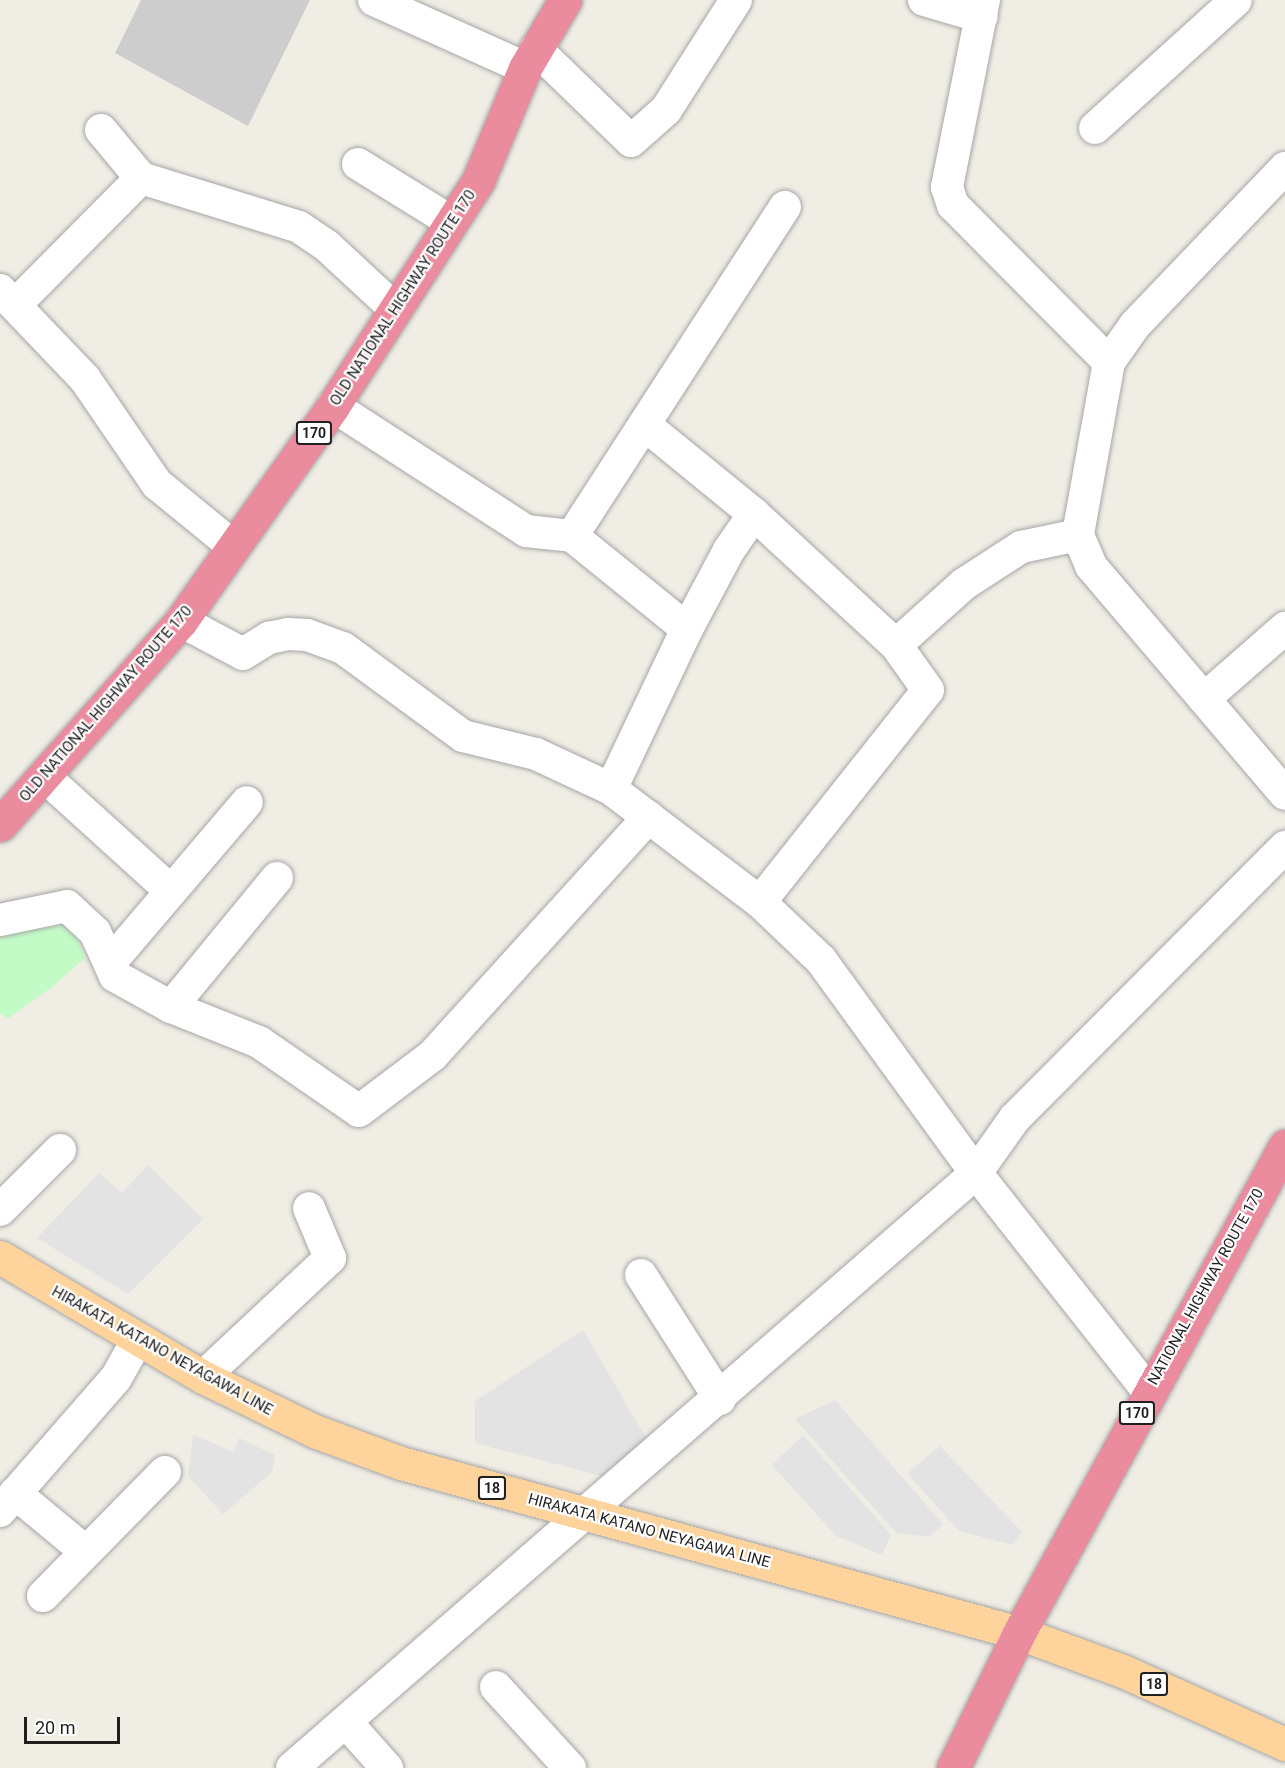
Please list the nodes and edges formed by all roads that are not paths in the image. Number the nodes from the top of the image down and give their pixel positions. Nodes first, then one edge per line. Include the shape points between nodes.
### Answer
1 (374, 0) edge
2 (565, 0) edge
3 (736, 0) edge
4 (924, 0) edge
5 (1236, 0) edge
6 (983, 8) edge
7 (530, 58) junction
8 (1095, 128) dead end
9 (101, 130) dead end
10 (358, 165) dead end
11 (1285, 168) edge
12 (141, 178) junction
13 (786, 207) dead end
14 (452, 222) junction
15 (4, 295) edge
16 (396, 310) junction
17 (1109, 362) junction
18 (333, 406) junction
19 (646, 426) junction
20 (754, 514) junction
21 (1078, 535) junction
22 (572, 536) junction
23 (234, 547) junction
24 (182, 621) junction
25 (1285, 628) edge
26 (687, 629) junction
27 (896, 645) junction
28 (1204, 699) junction
29 (44, 776) junction
30 (611, 789) junction
31 (1285, 794) edge
32 (247, 802) dead end
33 (649, 817) junction
34 (0, 825) edge
35 (1285, 846) edge
36 (277, 878) dead end
37 (171, 891) junction
38 (760, 902) junction
39 (0, 920) edge
40 (110, 963) junction
41 (171, 1007) junction
42 (1285, 1146) edge
43 (60, 1150) dead end
44 (976, 1173) junction
45 (309, 1208) dead end
46 (0, 1209) edge
47 (0, 1257) edge
48 (641, 1275) dead end
49 (138, 1339) junction
50 (203, 1377) junction
51 (1148, 1391) junction
52 (720, 1399) junction
53 (165, 1472) dead end
54 (7, 1502) edge
55 (588, 1514) junction
56 (87, 1552) junction
57 (44, 1596) dead end
58 (1019, 1633) junction
59 (994, 1682) junction
60 (496, 1687) dead end
61 (346, 1722) junction
62 (1285, 1744) edge
63 (292, 1768) edge
64 (387, 1768) edge
65 (570, 1768) edge
66 (940, 1768) edge
67 (953, 1768) edge

1 - 7 street
2 - 7 highway, OLD NATIONAL HIGHWAY ROUTE 170 / 170
3 - 7 street via 666,110 631,141
4 - 6 street
5 - 8 street
6 - 17 street via 947,188 953,205
7 - 14 highway, OLD NATIONAL HIGHWAY ROUTE 170 / 170 via 478,181
9 - 12 street
10 - 14 street
11 - 17 street via 1135,325
12 - 15 street
12 - 16 street via 299,228 327,246
13 - 19 street
14 - 16 highway, OLD NATIONAL HIGHWAY ROUTE 170 / 170
15 - 23 street via 85,379 157,484
16 - 18 highway, OLD NATIONAL HIGHWAY ROUTE 170 / 170
17 - 21 street
18 - 22 street via 526,531
18 - 23 highway, OLD NATIONAL HIGHWAY ROUTE 170 / 170
19 - 20 street
19 - 22 street
20 - 26 street via 729,550
20 - 27 street
21 - 27 street via 1020,547 964,584
21 - 28 street via 1091,566
22 - 26 street
23 - 24 highway, OLD NATIONAL HIGHWAY ROUTE 170 / 170
24 - 29 highway, OLD NATIONAL HIGHWAY ROUTE 170 / 170
24 - 30 street via 243,654 269,638 288,634 307,635 343,648 463,736 536,754
25 - 28 street
26 - 30 street
27 - 38 street via 928,690
28 - 31 street
29 - 34 highway, OLD NATIONAL HIGHWAY ROUTE 170 / 170
29 - 37 street
30 - 33 street
32 - 37 street
33 - 38 street
33 - 41 street via 433,1054 359,1111 259,1042
35 - 44 street via 1015,1118
36 - 41 street
37 - 40 street
38 - 44 street via 821,960
39 - 40 street via 67,906 96,932
40 - 41 street via 115,976
42 - 51 highway, NATIONAL HIGHWAY ROUTE 170 / 170
43 - 46 street
44 - 51 street
44 - 52 street
45 - 50 street via 330,1258
47 - 49 main road, HIRAKATA KATANO NEYAGAWA LINE / 18
48 - 52 street
49 - 50 main road, HIRAKATA KATANO NEYAGAWA LINE / 18
49 - 54 street via 116,1378
50 - 55 main road, HIRAKATA KATANO NEYAGAWA LINE / 18 via 273,1413 401,1463
51 - 58 highway, NATIONAL HIGHWAY ROUTE 170 / 170
52 - 55 street
53 - 56 street
54 - 56 street
55 - 58 main road, HIRAKATA KATANO NEYAGAWA LINE / 18
55 - 61 street
56 - 57 street
58 - 59 highway, NATIONAL HIGHWAY ROUTE 170 / 170
58 - 62 main road, HIRAKATA KATANO NEYAGAWA LINE / 18 via 1123,1671
59 - 66 highway, NATIONAL HIGHWAY ROUTE 170 / 170
59 - 67 highway, NATIONAL HIGHWAY ROUTE 170 / 170
60 - 65 street
61 - 63 street
61 - 64 street

